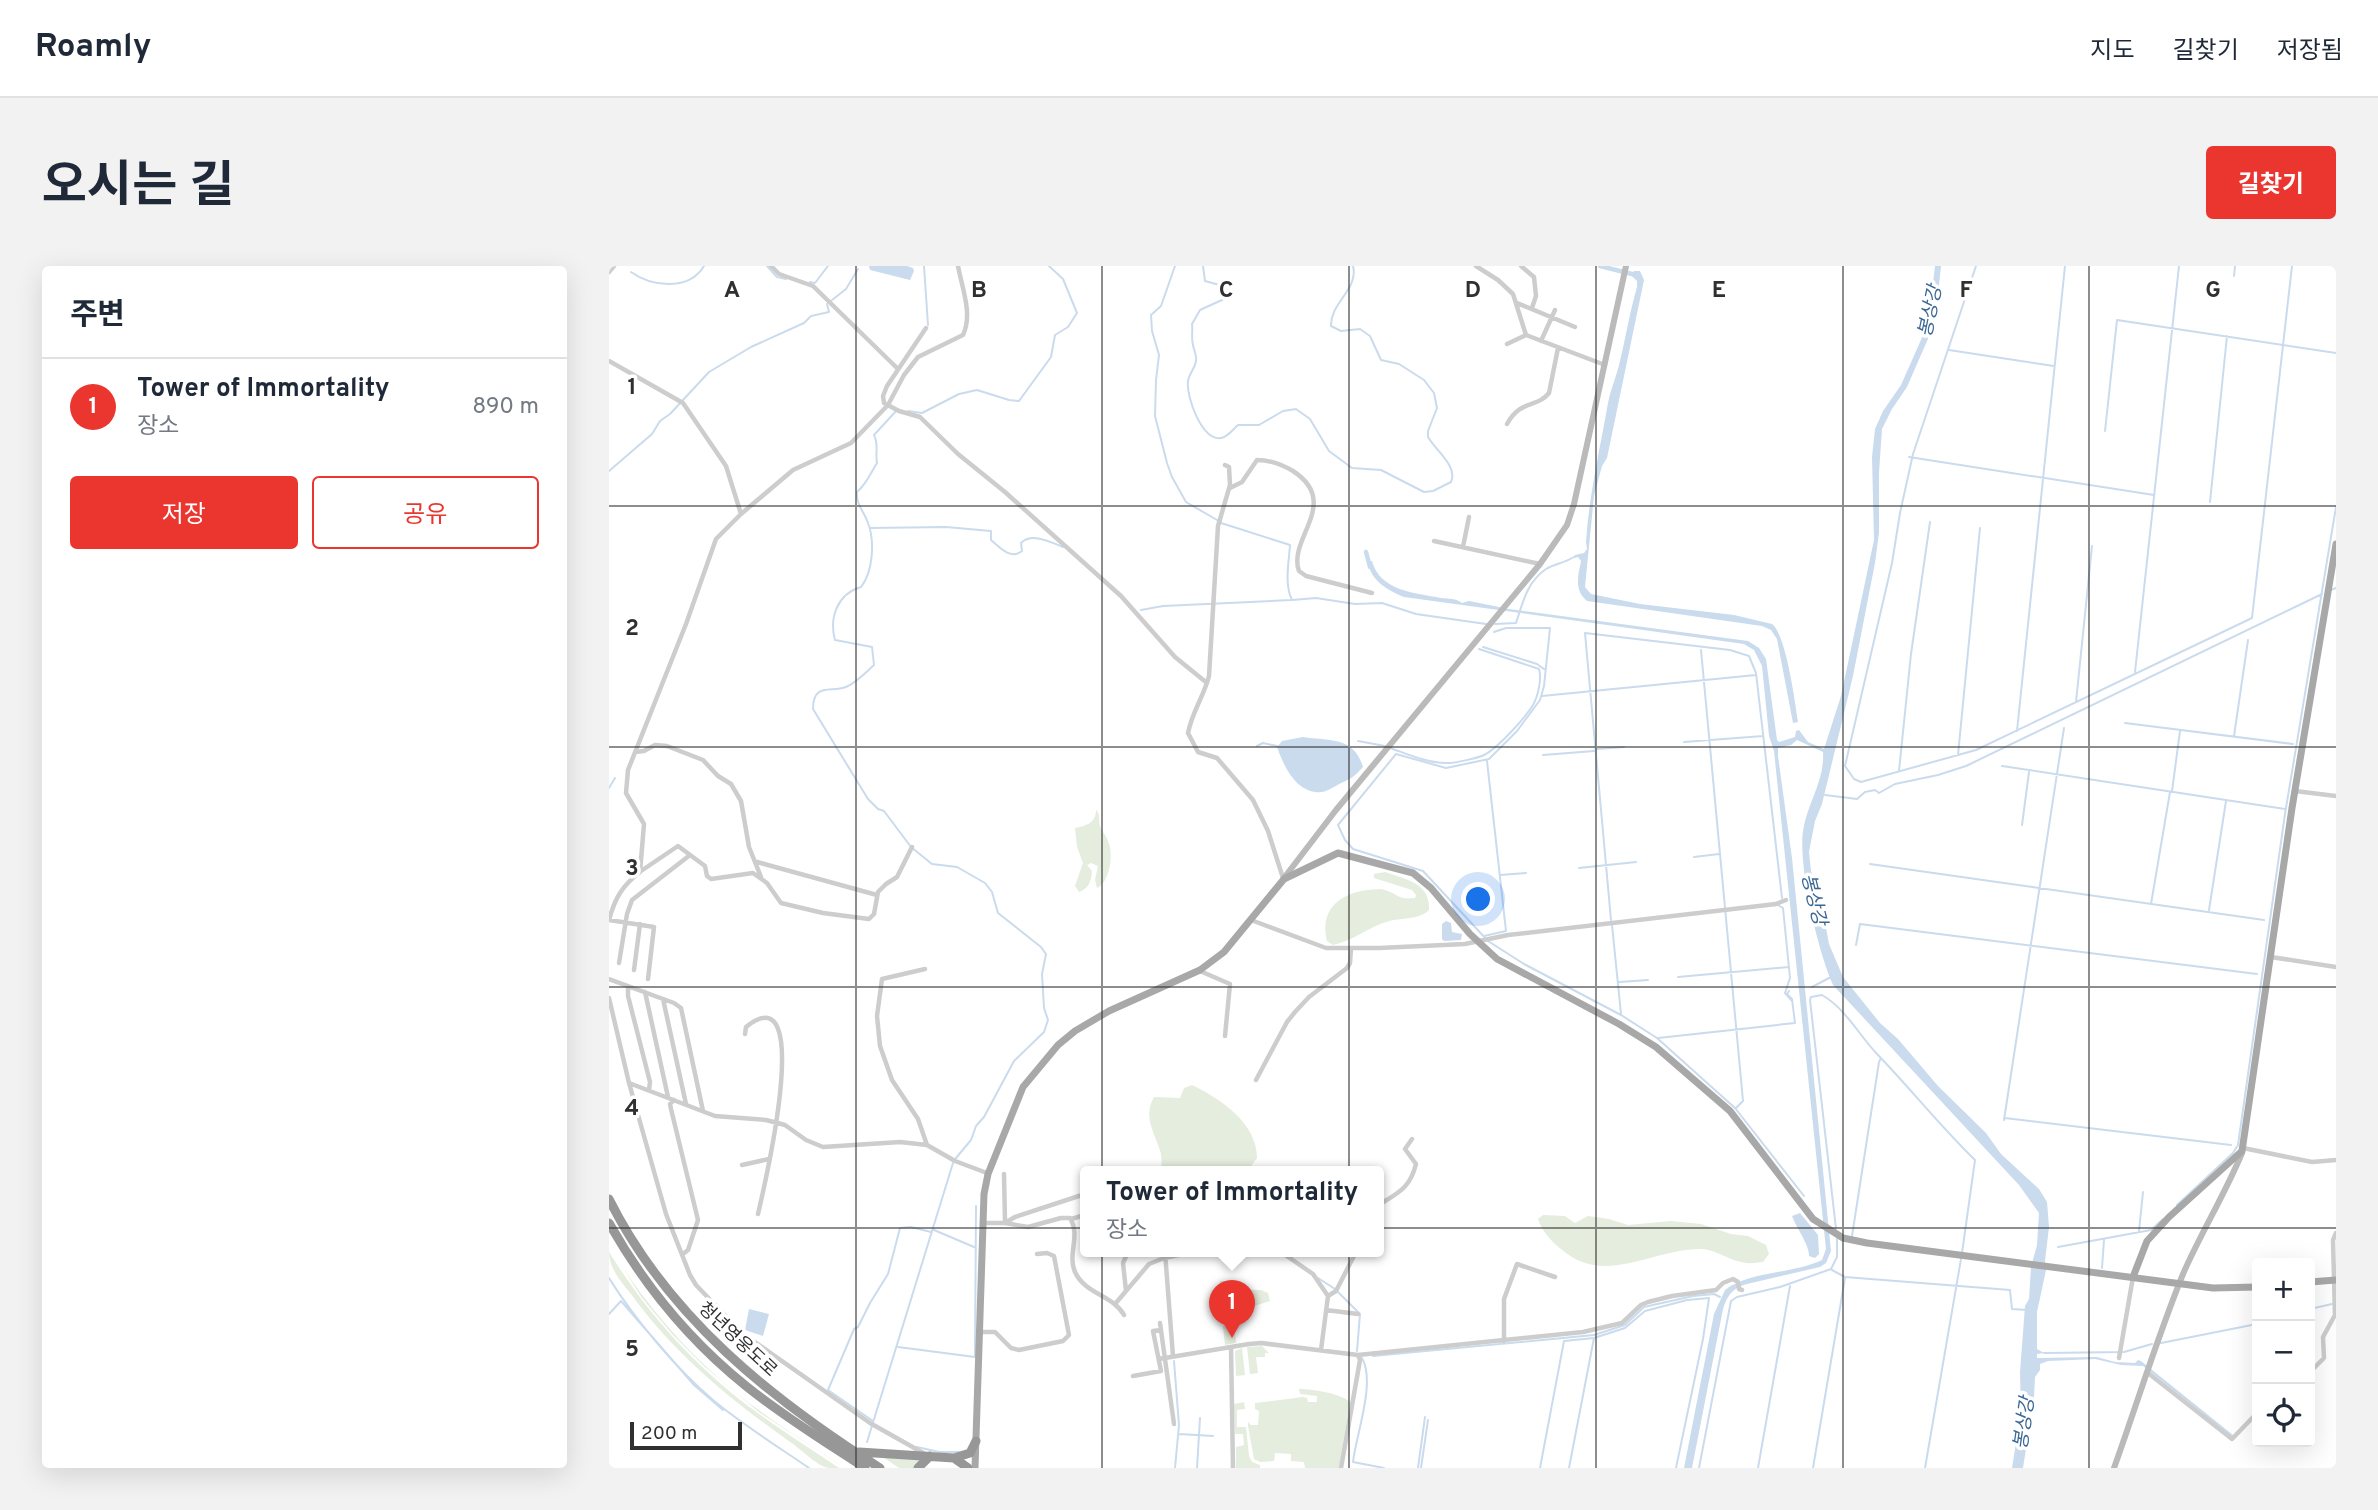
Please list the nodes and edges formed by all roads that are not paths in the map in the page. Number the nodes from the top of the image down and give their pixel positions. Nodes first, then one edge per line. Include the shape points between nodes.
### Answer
1 (614, 266) edge
2 (771, 266) edge
3 (958, 266) edge
4 (1476, 266) edge
5 (1521, 266) edge
6 (1626, 266) edge
7 (609, 272) edge
8 (1517, 303) junction
9 (1532, 308) junction
10 (1555, 310) dead end
11 (1552, 317) junction
12 (1575, 327) dead end
13 (926, 328) dead end
14 (1526, 335) junction
15 (1541, 341) junction
16 (1507, 344) dead end
17 (1558, 348) junction
18 (609, 361) edge
19 (1605, 365) junction
20 (898, 369) junction
21 (888, 405) junction
22 (1507, 424) dead end
23 (1225, 465) dead end
24 (1229, 488) junction
25 (741, 514) junction
26 (1469, 517) dead end
27 (1434, 541) dead end
28 (2336, 544) edge
29 (1463, 547) junction
30 (1540, 564) junction
31 (1372, 593) dead end
32 (1207, 683) junction
33 (635, 752) junction
34 (2295, 791) junction
35 (2336, 796) edge
36 (912, 848) dead end
37 (691, 855) junction
38 (756, 862) junction
39 (640, 872) junction
40 (761, 878) junction
41 (1284, 878) junction
42 (877, 895) junction
43 (1786, 900) dead end
44 (609, 920) edge
45 (1251, 920) junction
46 (625, 922) junction
47 (640, 924) junction
48 (1482, 939) junction
49 (1351, 948) junction
50 (2271, 957) junction
51 (619, 963) dead end
52 (2336, 967) edge
53 (925, 969) dead end
54 (634, 970) dead end
55 (1200, 970) junction
56 (609, 979) edge
57 (648, 979) dead end
58 (628, 986) junction
59 (645, 992) junction
60 (609, 998) edge
61 (663, 999) junction
62 (745, 1034) dead end
63 (1225, 1036) dead end
64 (1256, 1080) dead end
65 (629, 1083) junction
66 (649, 1090) junction
67 (671, 1098) junction
68 (686, 1104) junction
69 (703, 1111) junction
70 (776, 1122) junction
71 (1412, 1139) dead end
72 (927, 1145) junction
73 (2243, 1150) junction
74 (769, 1159) junction
75 (2336, 1160) edge
76 (742, 1165) dead end
77 (988, 1174) junction
78 (1004, 1174) dead end
79 (1080, 1196) edge
80 (609, 1199) edge
81 (1384, 1202) edge
82 (758, 1214) dead end
83 (1080, 1216) edge
84 (1071, 1219) junction
85 (609, 1223) edge
86 (982, 1223) junction
87 (1005, 1223) junction
88 (2336, 1233) edge
89 (683, 1254) junction
90 (1037, 1254) dead end
91 (1126, 1257) edge
92 (1162, 1257) edge
93 (1165, 1257) edge
94 (1289, 1257) edge
95 (1353, 1257) edge
96 (1555, 1277) dead end
97 (2137, 1278) junction
98 (2335, 1280) edge
99 (2315, 1282) edge
100 (2252, 1287) edge
101 (1741, 1289) dead end
102 (1126, 1291) junction
103 (1328, 1296) junction
104 (1115, 1304) junction
105 (1326, 1310) junction
106 (1358, 1314) dead end
107 (1124, 1315) dead end
108 (1160, 1323) dead end
109 (980, 1332) junction
110 (1504, 1341) junction
111 (1231, 1347) junction
112 (1321, 1350) junction
113 (1358, 1355) junction
114 (1173, 1356) junction
115 (2119, 1358) dead end
116 (1163, 1359) junction
117 (2315, 1367) edge
118 (2149, 1370) junction
119 (1133, 1376) dead end
120 (2252, 1418) edge
121 (1174, 1424) dead end
122 (976, 1441) junction
123 (851, 1449) junction
124 (930, 1457) junction
125 (954, 1458) junction
126 (865, 1468) edge
127 (880, 1468) edge
128 (918, 1468) edge
129 (968, 1468) edge
130 (975, 1468) edge
131 (1233, 1468) edge
132 (1341, 1468) edge
133 (2114, 1468) edge

1 - 7 street
2 - 20 street via 783,276 813,286
3 - 21 street via 966,305 963,335 918,357
4 - 8 street via 1507,288
5 - 9 street via 1534,277 1537,296
6 - 19 main road
8 - 9 street
8 - 14 street
9 - 11 street
10 - 11 street
11 - 12 street
11 - 15 street
13 - 20 street
14 - 15 street
14 - 16 street
15 - 17 street
17 - 19 street
17 - 22 street via 1546,397 1518,409
18 - 25 street via 683,403 726,466
19 - 30 main road via 1574,505 1567,526
20 - 21 street via 883,396
21 - 25 street via 851,443 793,470
21 - 32 street via 920,417 1121,596 1175,657
23 - 24 street via 1230,472
24 - 31 street via 1242,482 1257,460 1285,466 1299,475 1310,486 1314,506 1297,558 1299,571
24 - 32 street via 1218,526
25 - 33 street via 711,549
26 - 29 street
27 - 29 street
28 - 34 main road
29 - 30 street
30 - 41 main road
32 - 41 street via 1189,737 1198,752 1217,758 1253,800
33 - 38 street via 659,744 707,762 741,801
33 - 39 street via 626,784 631,804 644,824
34 - 35 street
34 - 50 main road
36 - 42 street via 897,877
37 - 39 street via 675,846
37 - 40 street via 711,878 747,873
37 - 46 street via 636,895
38 - 40 street
38 - 42 street
39 - 44 street via 617,895
40 - 42 street via 781,903 855,919 873,918
41 - 45 main road
41 - 48 main road via 1338,853 1413,873
43 - 48 street
44 - 46 street
45 - 49 street via 1317,945
45 - 55 main road via 1224,952
46 - 47 street
46 - 51 street
47 - 54 street
47 - 57 street via 655,930
48 - 49 street via 1465,944
48 - 97 main road via 1497,959 1667,1055 1730,1111 1813,1219 1831,1232 1867,1243
49 - 64 street via 1347,968 1309,997 1287,1022
50 - 52 street
50 - 73 main road
53 - 72 street via 882,979 877,1016 880,1046 892,1080 918,1119
55 - 63 street via 1230,984
55 - 77 main road via 1103,1014 1058,1045 1023,1087
56 - 58 street
58 - 59 street
58 - 66 street
59 - 61 street
59 - 67 street
60 - 65 street
61 - 68 street
61 - 69 street via 681,1008
62 - 70 street via 745,1027 764,1017 780,1036 783,1062
65 - 66 street
65 - 89 street via 666,1214
66 - 67 street
67 - 68 street
67 - 89 street via 698,1220
68 - 69 street
69 - 70 street via 725,1118
70 - 72 street via 823,1147 900,1142
70 - 74 street
71 - 81 street via 1405,1149 1416,1164 1410,1181
72 - 77 street
73 - 75 street via 2312,1162
73 - 97 main road via 2147,1241
73 - 118 main road via 2199,1237
74 - 76 street
74 - 82 street
77 - 86 main road
78 - 87 street
79 - 87 street
80 - 123 highway, 청년영웅도로 via 652,1269 706,1335 751,1376
83 - 84 street
84 - 87 street via 1028,1227
84 - 104 street via 1076,1273 1088,1289
85 - 126 highway, 청년영웅도로 via 642,1276 698,1343 767,1403
86 - 87 street
86 - 109 main road
88 - 98 street
89 - 124 street via 696,1285 742,1333 872,1424
90 - 109 street via 1054,1256 1069,1335 1063,1341 1019,1350 995,1332
91 - 102 street
92 - 102 street via 1143,1269
93 - 114 street
94 - 103 street via 1313,1274
95 - 103 street via 1336,1291
96 - 110 street via 1517,1264 1504,1299
97 - 100 main road via 2213,1288
97 - 115 street
98 - 99 main road
98 - 117 street via 2335,1315 2323,1337 2324,1358
101 - 110 street via 1733,1279 1716,1290 1648,1302 1613,1327
102 - 104 street
103 - 105 street
104 - 107 street
105 - 106 street
105 - 112 street
108 - 116 street via 1161,1330 1153,1331
109 - 122 main road
110 - 113 street
111 - 112 street via 1261,1343
111 - 114 street
111 - 131 street
112 - 113 street
113 - 132 street
114 - 116 street
116 - 119 street via 1161,1371
116 - 121 street
118 - 120 street via 2232,1439
118 - 133 main road
122 - 125 highway via 969,1453
122 - 130 main road
123 - 124 highway
123 - 127 highway, 청년영웅도로
124 - 125 highway
124 - 128 highway
125 - 129 highway

